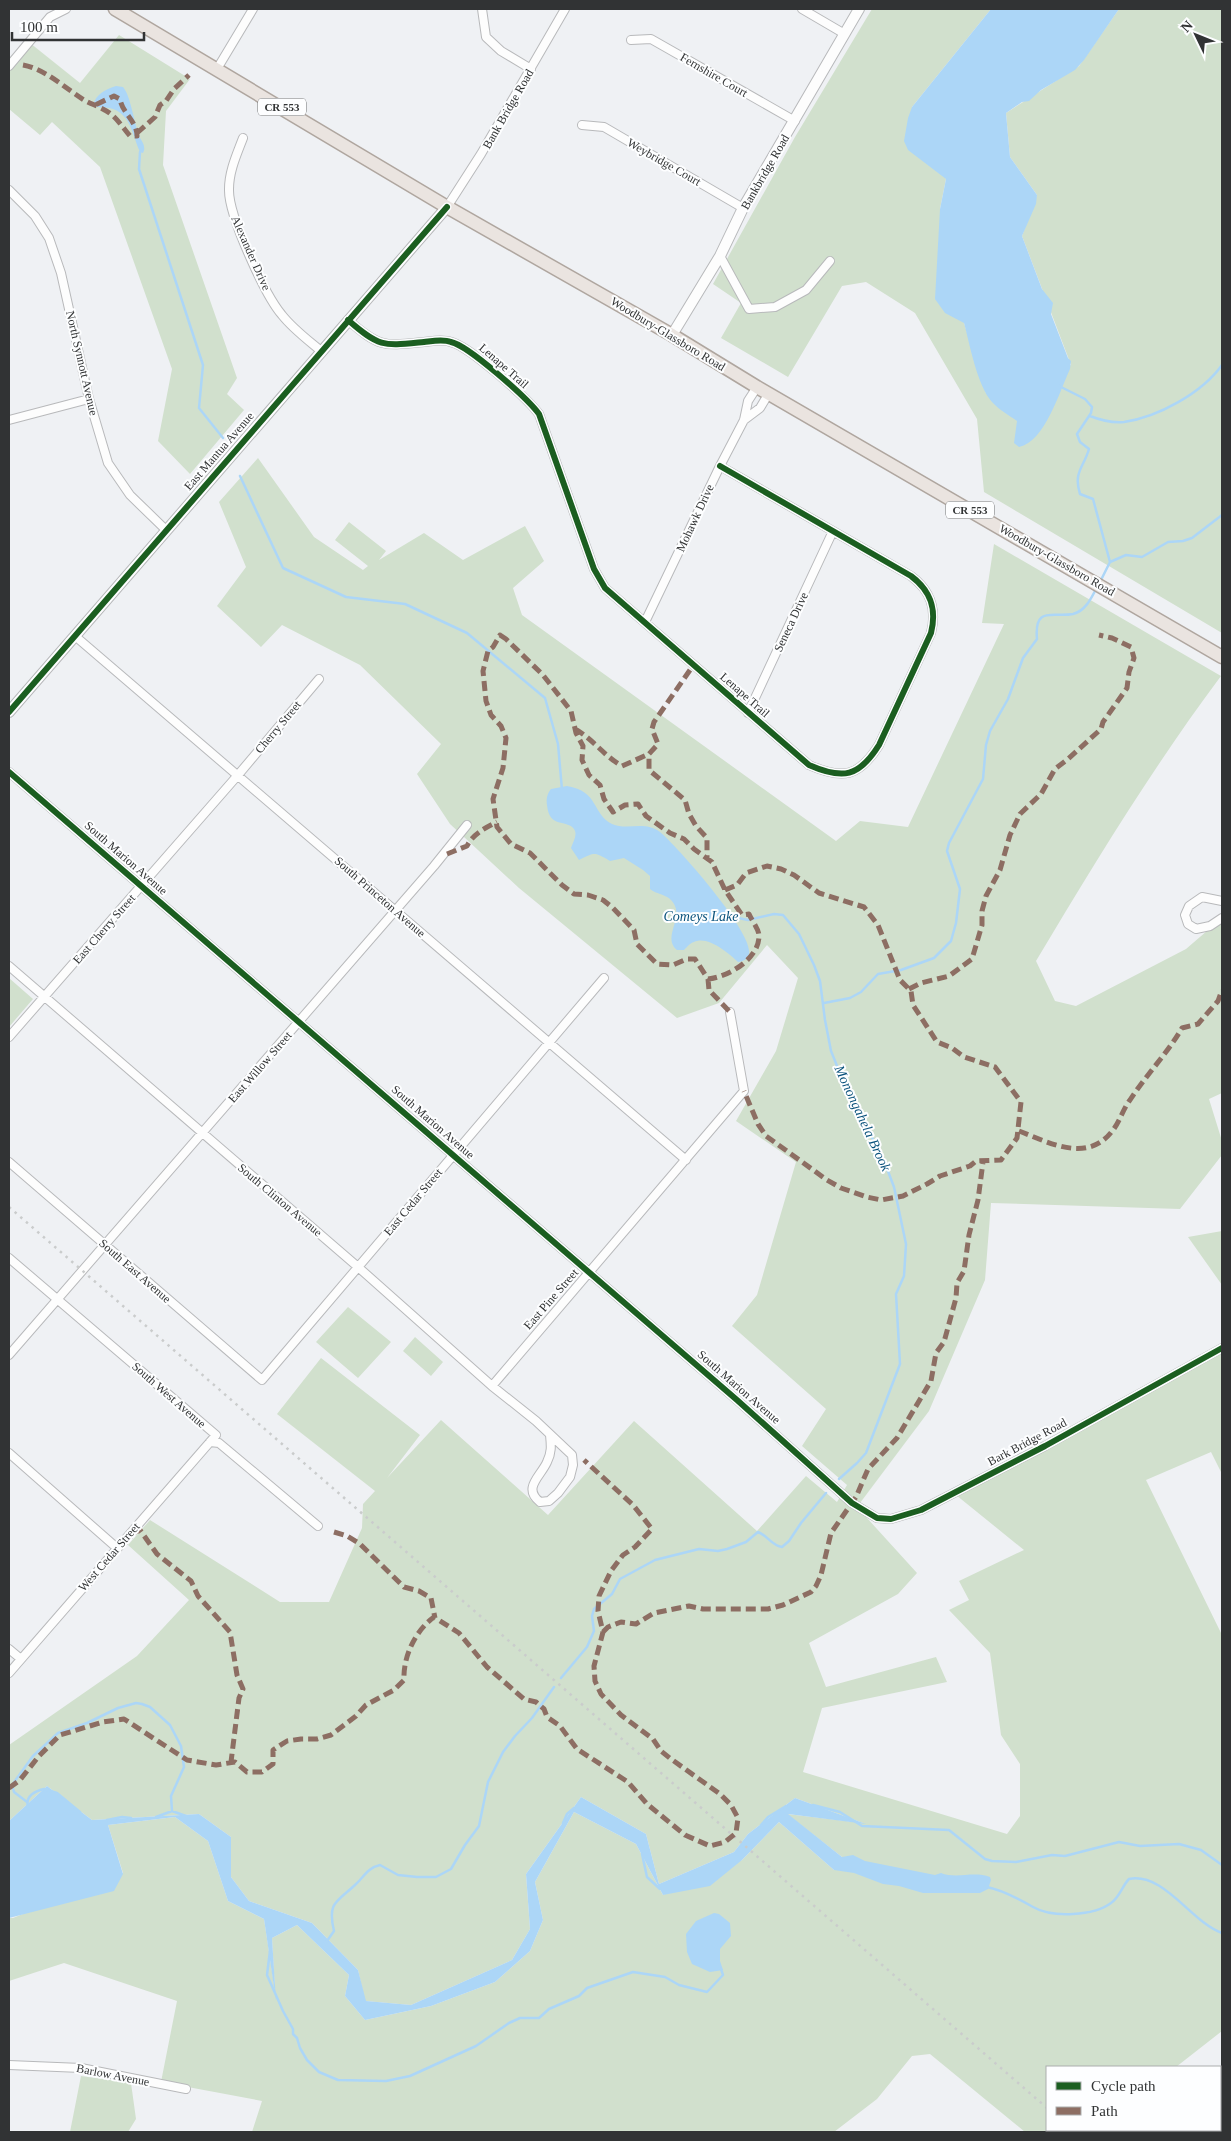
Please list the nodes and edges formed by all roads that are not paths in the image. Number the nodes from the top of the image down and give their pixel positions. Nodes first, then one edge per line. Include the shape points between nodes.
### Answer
1 (66, 9) edge
2 (115, 9) edge
3 (253, 9) edge
4 (482, 9) edge
5 (565, 9) edge
6 (802, 9) edge
7 (859, 9) edge
8 (843, 33) junction
9 (631, 40) dead end
10 (9, 66) edge
11 (531, 68) junction
12 (217, 69) junction
13 (795, 121) junction
14 (582, 125) dead end
15 (243, 138) dead end
16 (9, 190) edge
17 (447, 207) junction
18 (743, 208) junction
19 (720, 256) junction
20 (830, 261) dead end
21 (348, 320) junction
22 (672, 335) junction
23 (321, 351) junction
24 (757, 387) junction
25 (769, 393) junction
26 (90, 398) junction
27 (9, 420) edge
28 (744, 420) junction
29 (720, 466) junction
30 (166, 530) junction
31 (833, 531) junction
32 (645, 622) junction
33 (75, 636) junction
34 (1222, 657) edge
35 (319, 679) dead end
36 (9, 712) edge
37 (748, 713) junction
38 (9, 772) edge
39 (238, 775) junction
40 (467, 824) dead end
41 (141, 886) junction
42 (1222, 901) edge
43 (395, 910) junction
44 (1222, 918) edge
45 (9, 966) edge
46 (604, 978) dead end
47 (44, 997) junction
48 (730, 1012) dead end
49 (299, 1022) junction
50 (9, 1037) edge
51 (550, 1042) junction
52 (202, 1134) junction
53 (453, 1155) junction
54 (686, 1160) junction
55 (9, 1162) edge
56 (105, 1245) junction
57 (9, 1258) edge
58 (358, 1267) junction
59 (589, 1272) junction
60 (57, 1299) junction
61 (1222, 1348) edge
62 (9, 1355) edge
63 (262, 1380) joint
64 (492, 1386) junction
65 (550, 1435) junction
66 (210, 1442) junction
67 (9, 1453) edge
68 (839, 1492) joint
69 (318, 1526) dead end
70 (117, 1548) junction
71 (9, 1649) edge
72 (20, 1659) junction
73 (9, 1673) edge
74 (9, 2064) edge
75 (186, 2090) dead end

1 - 10 street via 50,17
2 - 12 main road, Woodbury-Glassboro Road / CR 553
3 - 12 street
4 - 11 street via 486,36 501,51
5 - 11 street, Bank Bridge Road
6 - 8 street
7 - 8 street, Bankbridge Road
8 - 13 street, Bankbridge Road
9 - 13 street, Fernshire Court via 651,39
11 - 17 street, Bank Bridge Road
12 - 17 main road, Woodbury-Glassboro Road / CR 553
13 - 18 street, Bankbridge Road
14 - 18 street, Weybridge Court via 604,127
15 - 23 street, Alexander Drive via 229,189 236,223 281,314
16 - 26 street, North Synnott Avenue via 35,216 49,238 61,273
17 - 21 street, East Mantua Avenue
17 - 22 main road, Woodbury-Glassboro Road / CR 553
18 - 19 street, Bankbridge Road
19 - 20 street via 749,309 775,307 806,290
19 - 22 street, Bankbridge Road
21 - 23 street, East Mantua Avenue
21 - 32 street, Lenape Trail via 371,339 387,345 441,340 459,345 534,408 543,423 599,580
22 - 24 main road, Woodbury-Glassboro Road / CR 553
23 - 30 street, East Mantua Avenue
24 - 25 main road, Woodbury-Glassboro Road / CR 553
24 - 28 street, Mohawk Drive via 748,401
25 - 28 street via 760,408
25 - 34 main road, Woodbury-Glassboro Road / CR 553
26 - 27 street
26 - 30 street, North Synnott Avenue via 108,463 130,495
28 - 29 street, Mohawk Drive
29 - 31 street, Lenape Trail
29 - 32 street, Mohawk Drive
30 - 33 street, East Mantua Avenue
31 - 37 street, Seneca Drive
31 - 37 street, Lenape Trail via 920,583 933,606 931,634 879,745 870,760 858,769 845,774 828,773 810,765
32 - 37 street, Lenape Trail
33 - 36 street, East Mantua Avenue
33 - 39 street, South Princeton Avenue
35 - 39 street, Cherry Street
38 - 41 street, South Marion Avenue
39 - 41 street, East Cherry Street
39 - 43 street, South Princeton Avenue
40 - 43 street, East Willow Street
41 - 47 street, East Cherry Street
41 - 49 street, South Marion Avenue
42 - 44 street via 1202,897 1189,906 1185,915 1188,924 1196,929 1210,926
43 - 49 street, East Willow Street
43 - 51 street, South Princeton Avenue
45 - 47 street, South Clinton Avenue
46 - 51 street, East Cedar Street
47 - 50 street, East Cherry Street
47 - 52 street, South Clinton Avenue
48 - 54 street, East Pine Street via 744,1091
49 - 52 street, East Willow Street
49 - 53 street, South Marion Avenue
51 - 53 street, East Cedar Street
51 - 54 street, South Princeton Avenue
52 - 56 street, East Willow Street
52 - 58 street, South Clinton Avenue
53 - 58 street, East Cedar Street
53 - 59 street, South Marion Avenue
54 - 59 street, East Pine Street
55 - 56 street, South East Avenue
56 - 60 street, East Willow Street
56 - 63 street, South East Avenue
57 - 60 street, South West Avenue
58 - 63 street, East Cedar Street
58 - 64 street, South Clinton Avenue
59 - 64 street, East Pine Street
59 - 68 street, South Marion Avenue
60 - 62 street, East Willow Street
60 - 66 street, South West Avenue via 216,1435
61 - 68 street, Bark Bridge Road via 921,1510 891,1519 877,1518
64 - 65 street, South Clinton Avenue
65 - 65 street, South Clinton Avenue via 572,1455 573,1465 570,1477 558,1494 549,1501 540,1502 532,1490 552,1449
66 - 69 street, South West Avenue via 219,1442
66 - 70 street, West Cedar Street
67 - 70 street
70 - 72 street, West Cedar Street
71 - 72 street
72 - 73 street, West Cedar Street
74 - 75 street, Barlow Avenue via 81,2068

